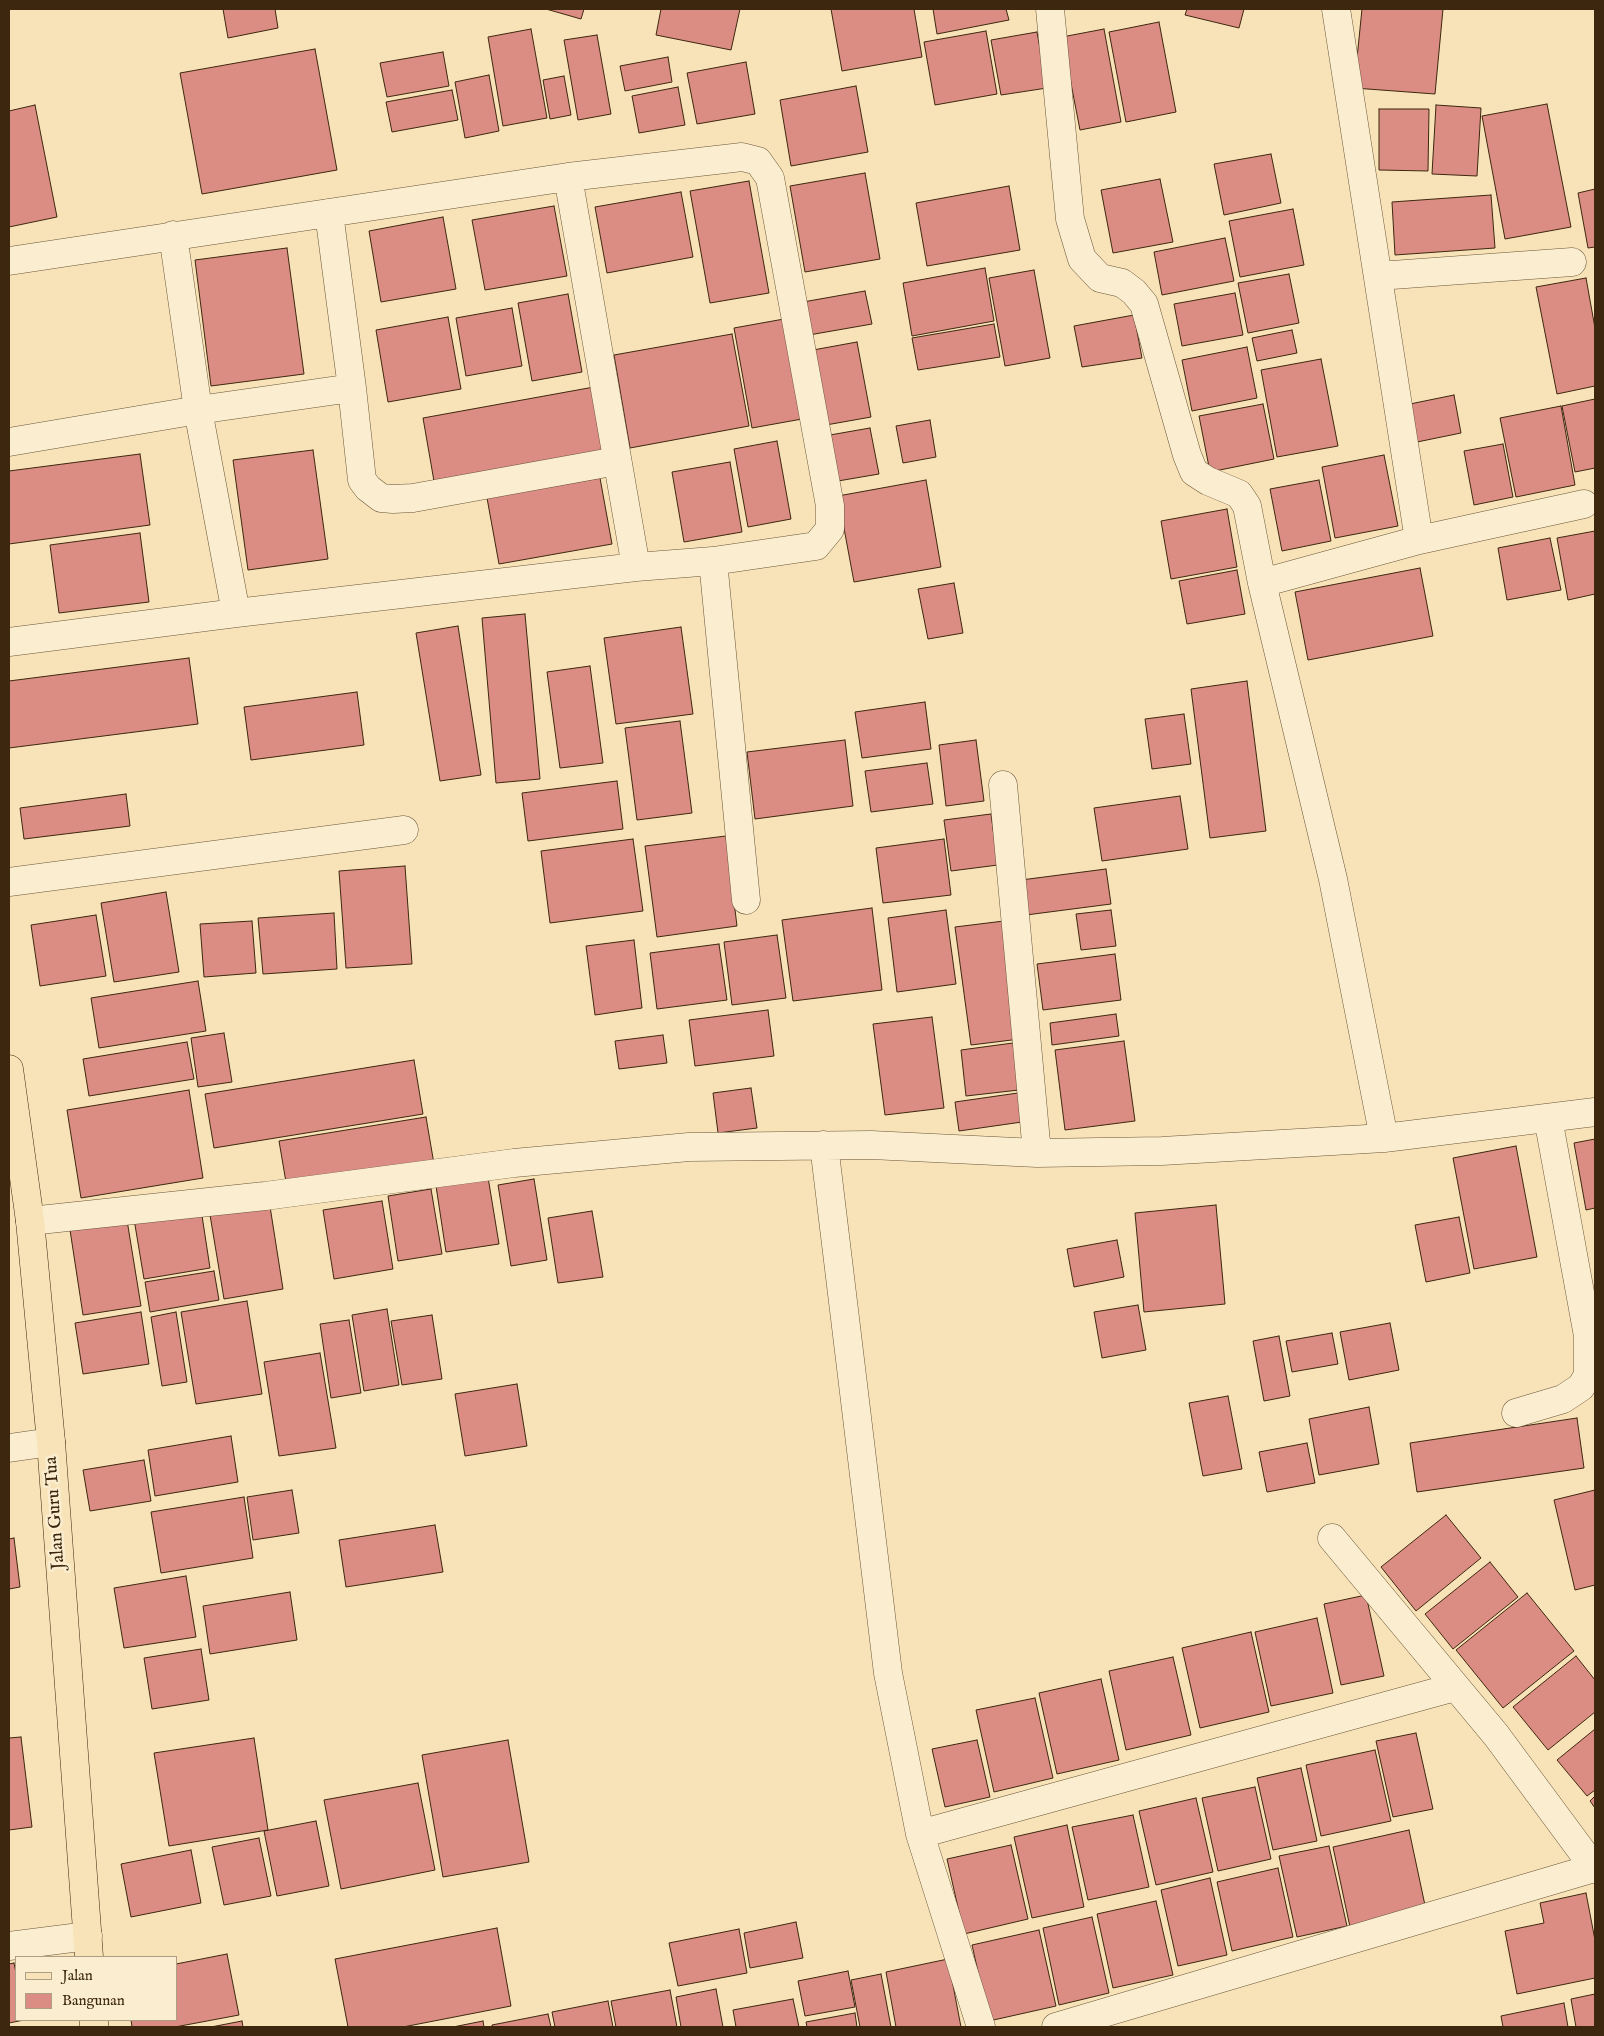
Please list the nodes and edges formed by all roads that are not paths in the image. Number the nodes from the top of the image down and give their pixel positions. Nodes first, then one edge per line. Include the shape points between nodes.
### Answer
1 (1050, 9) edge
2 (1336, 9) edge
3 (568, 177) junction
4 (329, 213) junction
5 (173, 235) junction
6 (9, 261) edge
7 (1572, 262) dead end
8 (1378, 276) junction
9 (352, 388) junction
10 (198, 410) junction
11 (9, 442) edge
12 (618, 461) junction
13 (1584, 504) dead end
14 (1419, 540) junction
15 (713, 561) junction
16 (636, 567) junction
17 (1262, 583) junction
18 (236, 613) junction
19 (9, 642) edge
20 (1003, 786) dead end
21 (404, 830) dead end
22 (9, 882) edge
23 (746, 900) dead end
24 (9, 1069) edge
25 (1595, 1112) edge
26 (1548, 1118) junction
27 (1384, 1138) junction
28 (824, 1146) junction
29 (1038, 1153) junction
30 (30, 1221) junction
31 (1516, 1413) dead end
32 (51, 1442) junction
33 (9, 1448) edge
34 (1332, 1538) dead end
35 (1455, 1686) junction
36 (920, 1834) junction
37 (1595, 1869) edge
38 (9, 1946) edge
39 (88, 1947) edge
40 (981, 2027) edge
41 (1056, 2027) edge

1 - 17 street via 1070,219 1082,259 1100,278 1122,283 1144,304 1194,472 1239,494 1247,506
2 - 8 street
3 - 4 street
3 - 12 street
3 - 15 street via 742,157 758,161 770,178 830,506 830,529 816,546
4 - 5 street
4 - 9 street
5 - 6 street
5 - 10 street
7 - 8 street
8 - 14 street
9 - 10 street
9 - 12 street via 362,480 381,498 413,498
10 - 11 street
10 - 18 street
12 - 16 street
13 - 14 street
14 - 17 street
15 - 16 street
15 - 23 street
16 - 18 street
17 - 27 street via 1333,879
18 - 19 street
20 - 29 street
21 - 22 street
24 - 30 main road, Jalan Guru Tua
25 - 26 street
26 - 27 street
26 - 31 street via 1588,1336 1588,1375 1581,1387 1563,1399
27 - 29 street via 1162,1151
28 - 29 street via 872,1145
28 - 30 street via 689,1147 514,1163
28 - 36 street via 888,1673
30 - 32 main road, Jalan Guru Tua
32 - 33 street
32 - 39 main road, Jalan Guru Tua
34 - 35 street
35 - 36 street
35 - 37 street via 1496,1734
36 - 40 street
37 - 41 street
38 - 39 street

